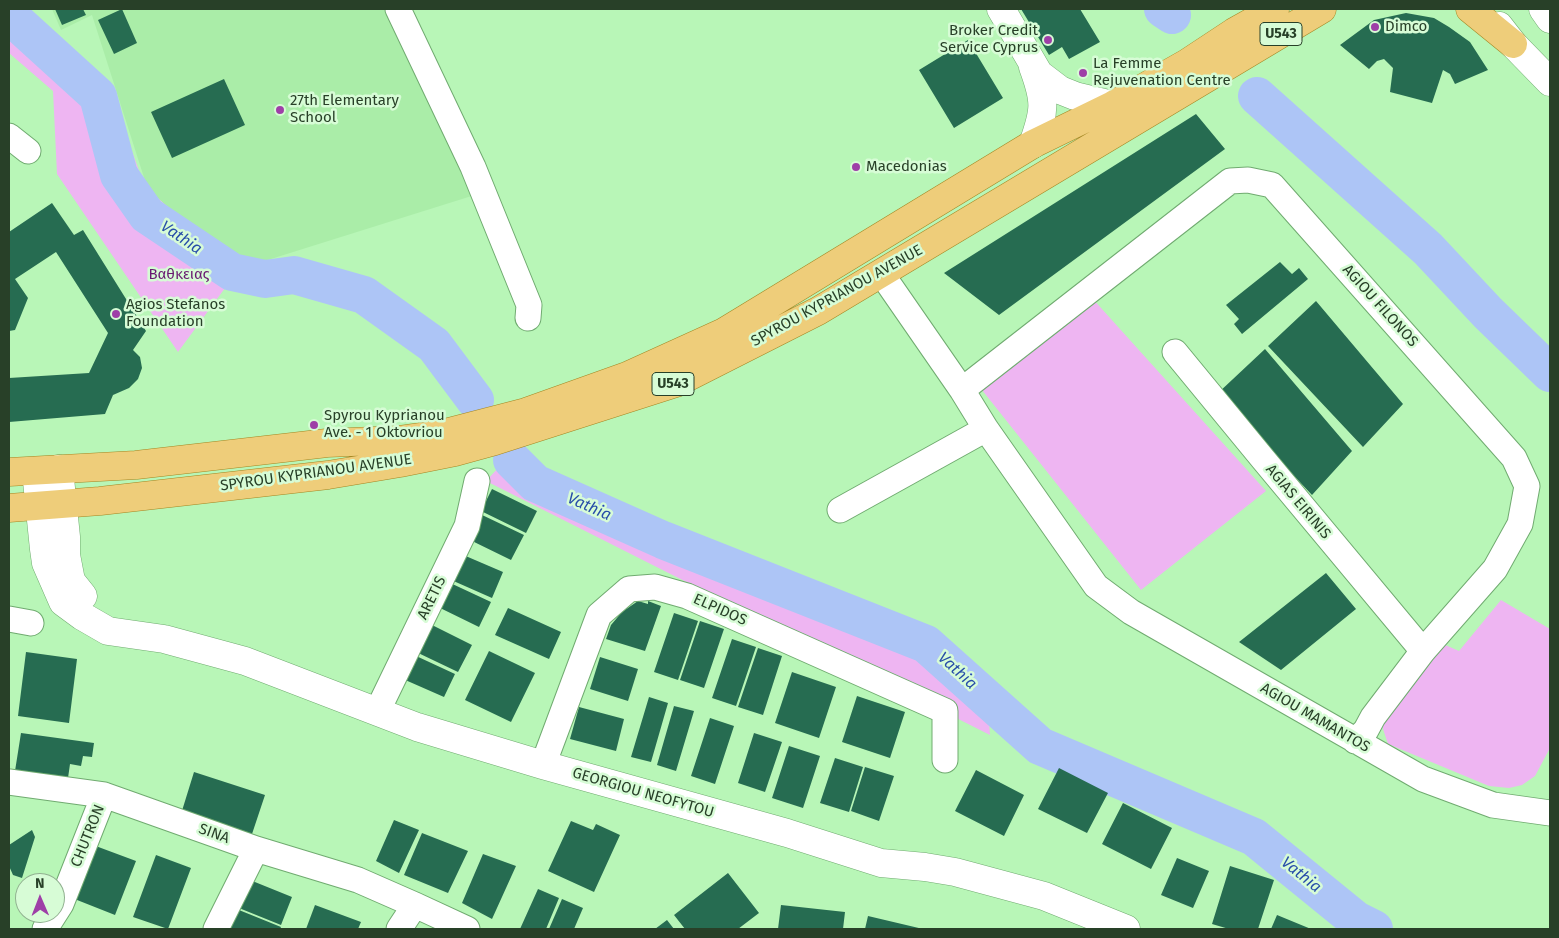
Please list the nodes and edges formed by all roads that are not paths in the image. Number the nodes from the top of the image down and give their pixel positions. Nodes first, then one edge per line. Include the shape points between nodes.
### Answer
1 (398, 9) edge
2 (1001, 9) edge
3 (1274, 9) edge
4 (1322, 9) edge
5 (1470, 9) edge
6 (1486, 9) edge
7 (1543, 9) edge
8 (1550, 19) edge
9 (1513, 44) junction
10 (1229, 51) junction
11 (1030, 59) junction
12 (1550, 82) edge
13 (1113, 104) junction
14 (1033, 144) junction
15 (881, 273) junction
16 (528, 318) dead end
17 (1175, 352) dead end
18 (962, 390) junction
19 (986, 429) junction
20 (48, 470) junction
21 (9, 472) edge
22 (477, 481) dead end
23 (51, 505) junction
24 (9, 508) edge
25 (840, 510) dead end
26 (164, 639) junction
27 (1423, 651) junction
28 (377, 712) junction
29 (1355, 741) junction
30 (945, 760) dead end
31 (543, 766) junction
32 (9, 782) edge
33 (104, 795) junction
34 (1550, 813) edge
35 (256, 849) junction
36 (415, 905) junction
37 (44, 929) edge
38 (216, 929) edge
39 (399, 929) edge
40 (467, 929) edge
41 (1126, 929) edge

1 - 16 street via 473,167 530,305
2 - 11 street
3 - 10 main road, SPYROU KYPRIANOU AVENUE / U543
4 - 10 main road, SPYROU KYPRIANOU AVENUE / U543
5 - 9 main road
6 - 9 street
7 - 8 street
9 - 12 street
10 - 13 main road, SPYROU KYPRIANOU AVENUE / U543 via 1187,63
10 - 15 main road, SPYROU KYPRIANOU AVENUE / U543 via 1214,73
11 - 13 street via 1039,74 1060,90
11 - 14 street via 1044,107
13 - 14 main road, SPYROU KYPRIANOU AVENUE / U543
14 - 20 main road, SPYROU KYPRIANOU AVENUE / U543 via 724,332 627,376 526,412 442,434 398,440 327,443 136,465
15 - 18 street, AGIOU MAMANTOS
15 - 23 main road, SPYROU KYPRIANOU AVENUE / U543 via 818,311 676,383 495,441 400,463 328,475
17 - 27 street, AGIAS EIRINIS
18 - 19 street, AGIOU MAMANTOS
18 - 27 street, AGIOU FILONOS via 1230,180 1272,185 1514,458 1526,486 1520,524 1495,569
19 - 25 street
19 - 29 street, AGIOU MAMANTOS via 1096,586 1131,612
20 - 21 main road, SPYROU KYPRIANOU AVENUE / U543
20 - 23 street, GEORGIOU NEOFYTOU
22 - 28 street, ARETIS via 467,526
23 - 24 main road, SPYROU KYPRIANOU AVENUE / U543
23 - 26 street, GEORGIOU NEOFYTOU via 71,581 86,599
23 - 26 street, GEORGIOU NEOFYTOU via 44,548 46,563 64,602 108,631
26 - 28 street, GEORGIOU NEOFYTOU via 245,662
27 - 29 street, AGIOU FILONOS
28 - 31 street, GEORGIOU NEOFYTOU
29 - 34 street, AGIOU MAMANTOS via 1423,779 1493,805
30 - 31 street, ELPIDOS via 945,710 687,596 655,587 629,589 598,615
31 - 41 street, GEORGIOU NEOFYTOU via 787,833 881,863 955,872 1036,894
32 - 33 street, SINA
33 - 35 street, SINA
33 - 37 street, CHUTRON via 61,904
35 - 36 street, SINA via 358,880
35 - 38 street
36 - 39 street
36 - 40 street, SINA

